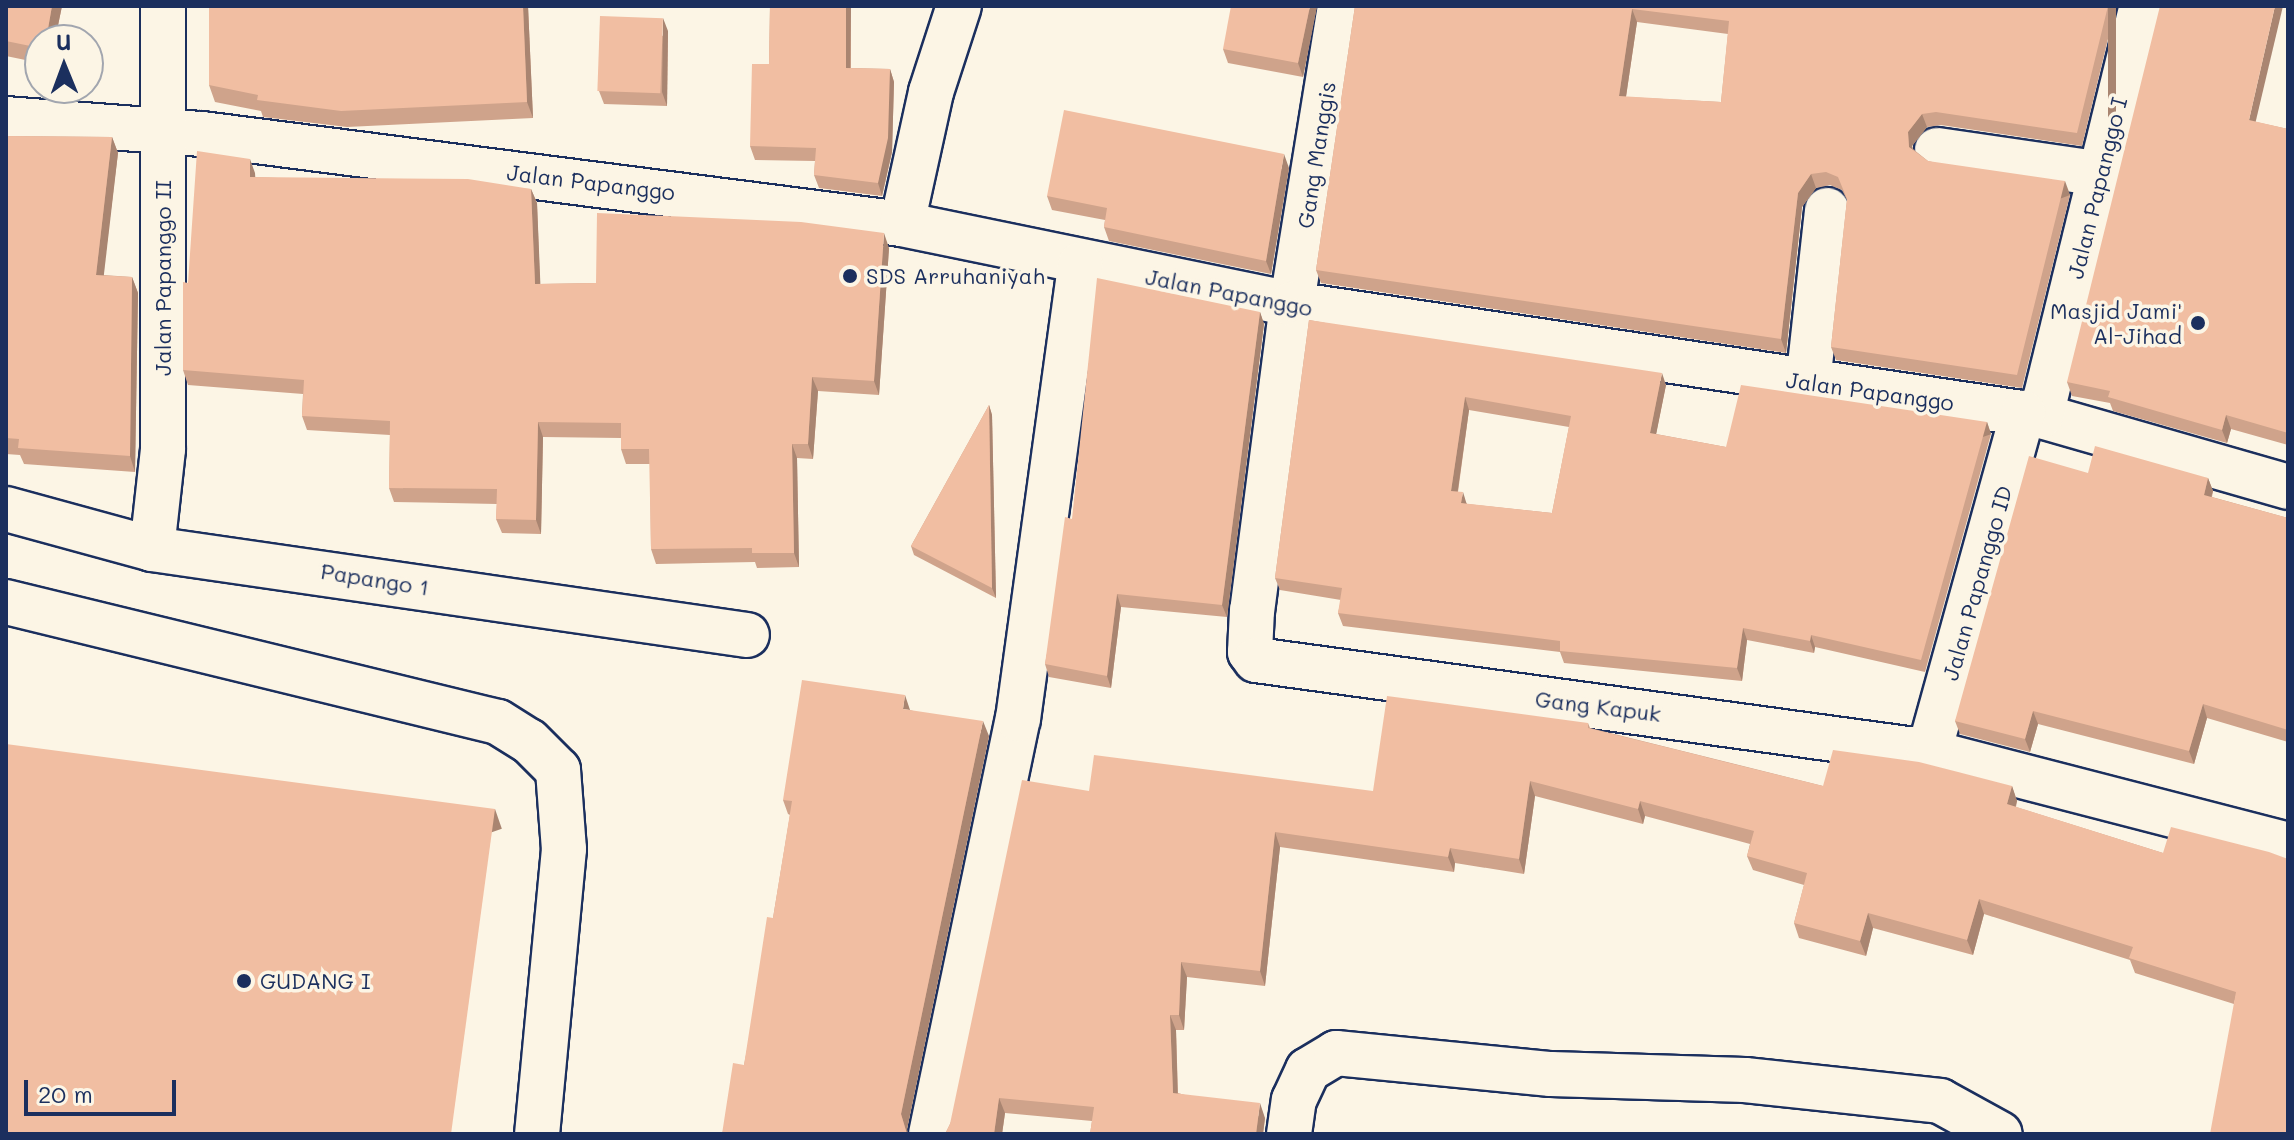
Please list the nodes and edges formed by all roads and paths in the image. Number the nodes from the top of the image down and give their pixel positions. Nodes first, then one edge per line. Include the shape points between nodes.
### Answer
1 (163, 6) edge
2 (959, 6) edge
3 (1340, 6) edge
4 (2142, 6) edge
5 (6, 119) edge
6 (164, 133) junction
7 (1937, 150) dead end
8 (2101, 174) junction
9 (1827, 210) dead end
10 (902, 224) junction
11 (1080, 264) junction
12 (1292, 304) junction
13 (1808, 383) junction
14 (2032, 414) junction
15 (2288, 487) edge
16 (6, 509) edge
17 (152, 549) junction
18 (6, 602) edge
19 (747, 635) dead end
20 (1929, 752) junction
21 (2288, 845) edge
22 (537, 1134) edge
23 (931, 1134) edge
24 (1289, 1134) edge
25 (2000, 1134) edge

1 - 6 street, Jalan Papanggo II
2 - 10 street via 931,92
3 - 12 street, Gang Manggis
4 - 8 street, Jalan Papanggo I
5 - 6 street, Jalan Papanggo
6 - 10 street, Jalan Papanggo
6 - 17 street, Jalan Papanggo II via 163,449
7 - 8 street
8 - 14 street, Jalan Papanggo I
9 - 13 street
10 - 11 street, Jalan Papanggo
11 - 12 street, Jalan Papanggo
11 - 23 street via 1018,719
12 - 13 street, Jalan Papanggo
12 - 20 street, Gang Kapuk via 1249,634 1256,660
13 - 14 street, Jalan Papanggo
14 - 15 street, Jalan Papanggo
14 - 20 street, Jalan Papanggo ID
16 - 17 street, Papango 1
17 - 19 street, Papango 1
18 - 22 street via 498,722 529,741 558,770 564,849
20 - 21 street, Gang Kapuk
24 - 25 street via 1294,1100 1308,1070 1336,1053 1551,1074 1745,1080 1940,1101

